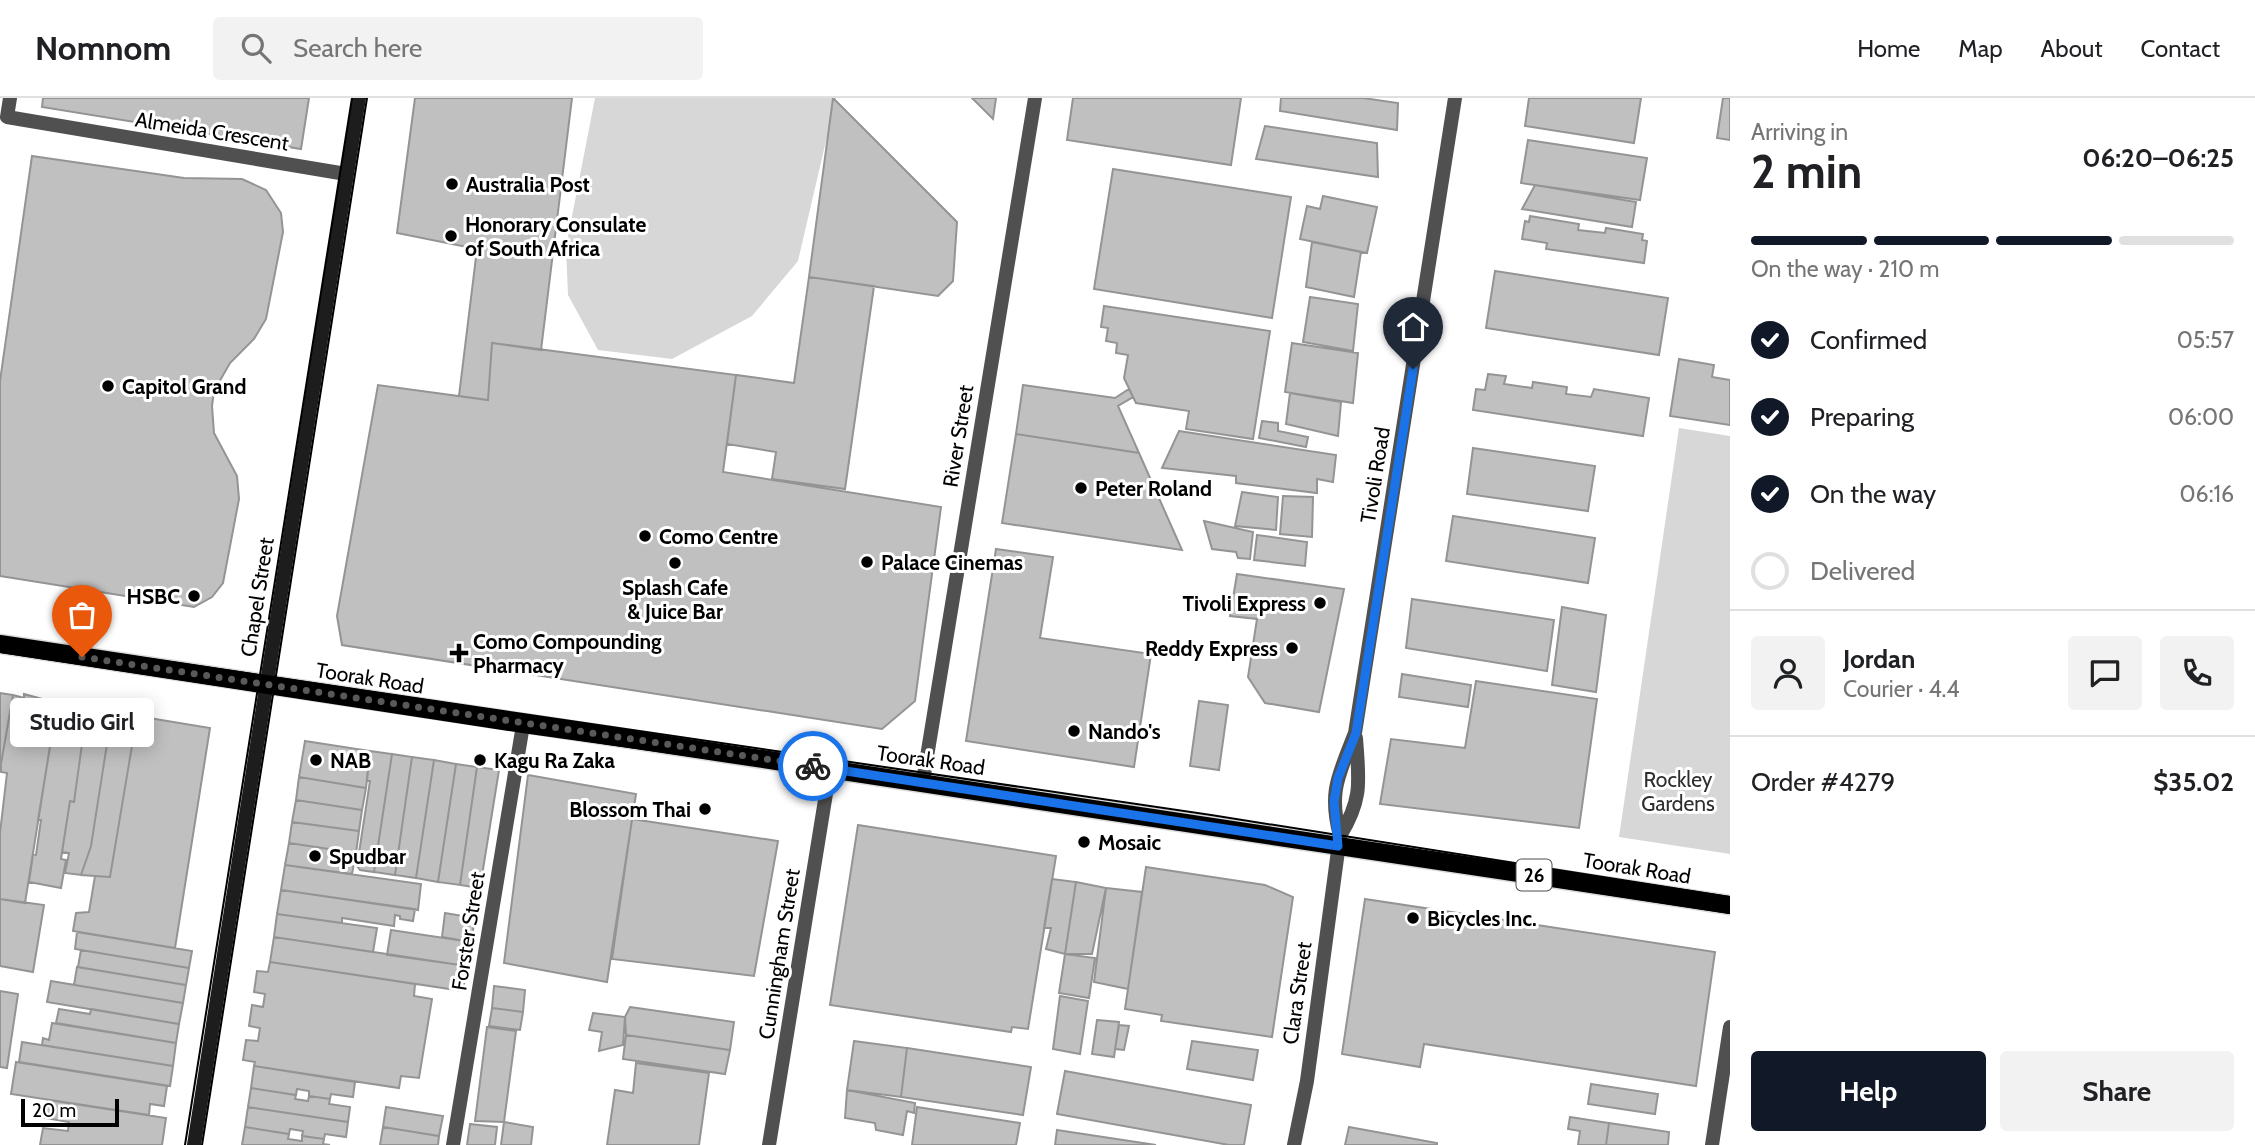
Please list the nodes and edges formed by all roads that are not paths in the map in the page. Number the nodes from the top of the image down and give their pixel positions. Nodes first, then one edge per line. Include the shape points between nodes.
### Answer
1 (10, 98) edge
2 (359, 98) edge
3 (1035, 98) edge
4 (1455, 98) edge
5 (346, 174) junction
6 (0, 644) edge
7 (266, 686) junction
8 (523, 725) junction
9 (1356, 733) junction
10 (830, 769) junction
11 (923, 781) junction
12 (1339, 841) junction
13 (1730, 905) edge
14 (1730, 1027) edge
15 (194, 1145) edge
16 (453, 1145) edge
17 (769, 1145) edge
18 (1294, 1145) edge
19 (1712, 1145) edge

1 - 5 street, Almeida Crescent via 7,117
2 - 5 main road, Chapel Street
3 - 11 street, River Street
4 - 9 street, Tivoli Road
5 - 7 main road, Chapel Street
6 - 7 main road, Toorak Road / 26
7 - 8 main road, Toorak Road / 26
7 - 15 main road, Chapel Street
8 - 10 main road, Toorak Road / 26
8 - 16 street, Forster Street
9 - 12 street, Tivoli Road via 1356,805
9 - 12 street, Tivoli Road via 1334,802
10 - 11 main road, Toorak Road / 26
10 - 17 street, Cunningham Street
11 - 12 main road, Toorak Road / 26
12 - 13 main road, Toorak Road / 26
12 - 18 street, Clara Street
14 - 19 street

